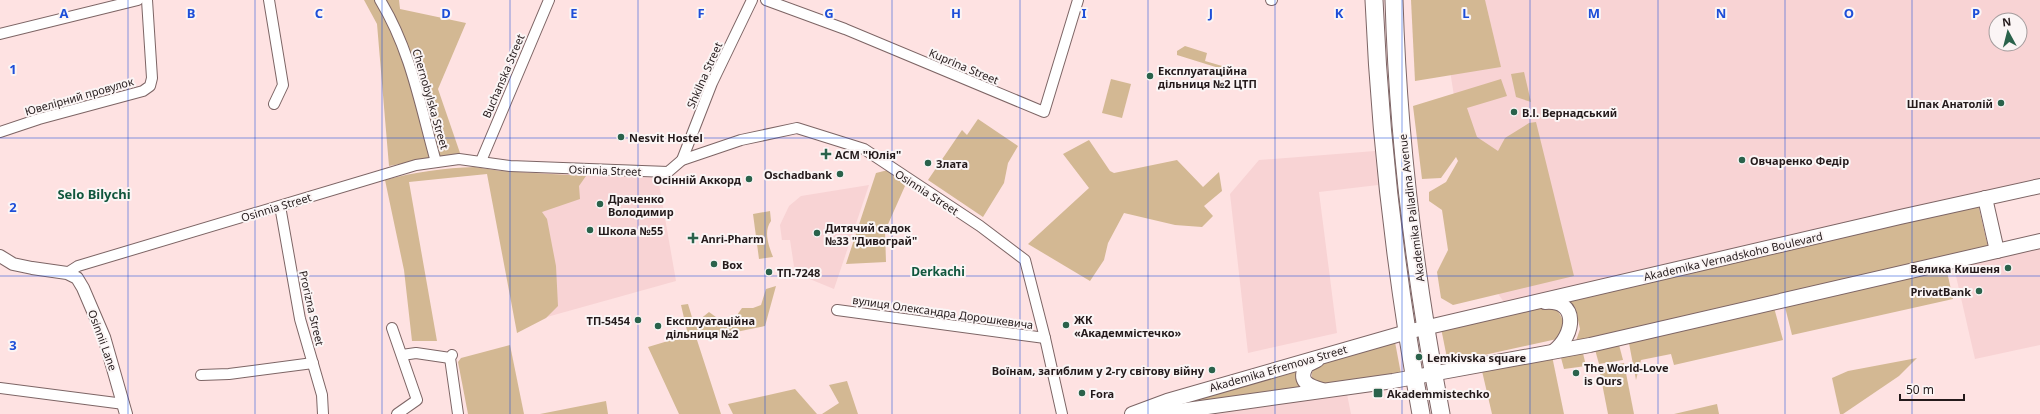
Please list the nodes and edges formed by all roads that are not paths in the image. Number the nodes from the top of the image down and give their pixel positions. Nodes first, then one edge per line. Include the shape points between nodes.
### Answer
1 (138, 0) edge
2 (147, 0) edge
3 (269, 0) edge
4 (380, 0) edge
5 (549, 0) edge
6 (752, 0) edge
7 (766, 0) edge
8 (1078, 0) edge
9 (1374, 0) edge
10 (1394, 0) edge
11 (0, 34) edge
12 (274, 104) dead end
13 (0, 132) edge
14 (682, 160) junction
15 (481, 161) junction
16 (436, 162) junction
17 (2040, 186) edge
18 (1985, 198) junction
19 (280, 206) junction
20 (2040, 241) edge
21 (1997, 251) junction
22 (0, 256) edge
23 (67, 273) junction
24 (1535, 303) junction
25 (837, 310) dead end
26 (1427, 327) junction
27 (392, 328) dead end
28 (1406, 332) junction
29 (1045, 338) junction
30 (1554, 351) junction
31 (402, 355) junction
32 (1327, 355) junction
33 (313, 363) junction
34 (1434, 374) junction
35 (201, 375) dead end
36 (1414, 378) junction
37 (0, 388) edge
38 (1324, 390) junction
39 (125, 409) edge
40 (323, 414) edge
41 (397, 414) edge
42 (458, 414) edge
43 (1062, 414) edge
44 (1132, 414) edge
45 (1141, 414) edge
46 (1421, 414) edge
47 (1441, 414) edge

1 - 11 street
2 - 13 street, Ювелірний провулок via 152,78 150,86 144,91
3 - 12 street via 283,85
4 - 16 street, Chernobylska Street via 409,59
5 - 15 street, Buchanska Street
6 - 14 street, Shkilna Street via 712,83
7 - 8 street, Kuprina Street via 845,29 1044,112
9 - 28 highway, Akademika Palladina Avenue via 1388,187
10 - 26 highway, Akademika Palladina Avenue via 1403,146
14 - 15 street, Osinnia Street via 668,172 510,166
14 - 29 street, Osinnia Street via 741,140 797,128 864,149 980,226 1025,260
15 - 16 street, Osinnia Street via 459,159
16 - 19 street, Osinnia Street via 378,175
17 - 18 main road, Akademika Vernadskoho Boulevard
18 - 21 main road
18 - 24 main road, Akademika Vernadskoho Boulevard
19 - 23 street, Osinnia Street via 78,266
19 - 33 street, Prorizna Street via 300,319
20 - 21 main road
21 - 30 main road via 1621,339
22 - 23 street via 19,265
23 - 39 street, Osinnii Lane via 77,278 83,288 104,337
24 - 26 main road, Akademika Vernadskoho Boulevard
24 - 30 main road via 1560,304 1570,318 1565,341
25 - 29 street, вулиця Олександра Дорошкевича
26 - 28 main road, Akademika Efremova Street
26 - 34 highway, Akademika Palladina Avenue
27 - 31 street
28 - 32 main road, Akademika Efremova Street
28 - 36 highway, Akademika Palladina Avenue
29 - 43 street, Osinnia Street
30 - 34 main road
31 - 41 street via 417,400
31 - 42 street via 416,353 451,357
32 - 38 main road via 1307,365 1303,375 1308,386
32 - 44 main road, Akademika Efremova Street via 1167,400
33 - 35 street
33 - 40 street, Prorizna Street via 322,395
34 - 36 main road, Akademika Efremova Street
34 - 47 highway, Akademika Palladina Avenue
36 - 38 main road, Akademika Efremova Street
36 - 46 highway, Akademika Palladina Avenue
37 - 39 street
38 - 45 main road, Akademika Efremova Street via 1172,412

